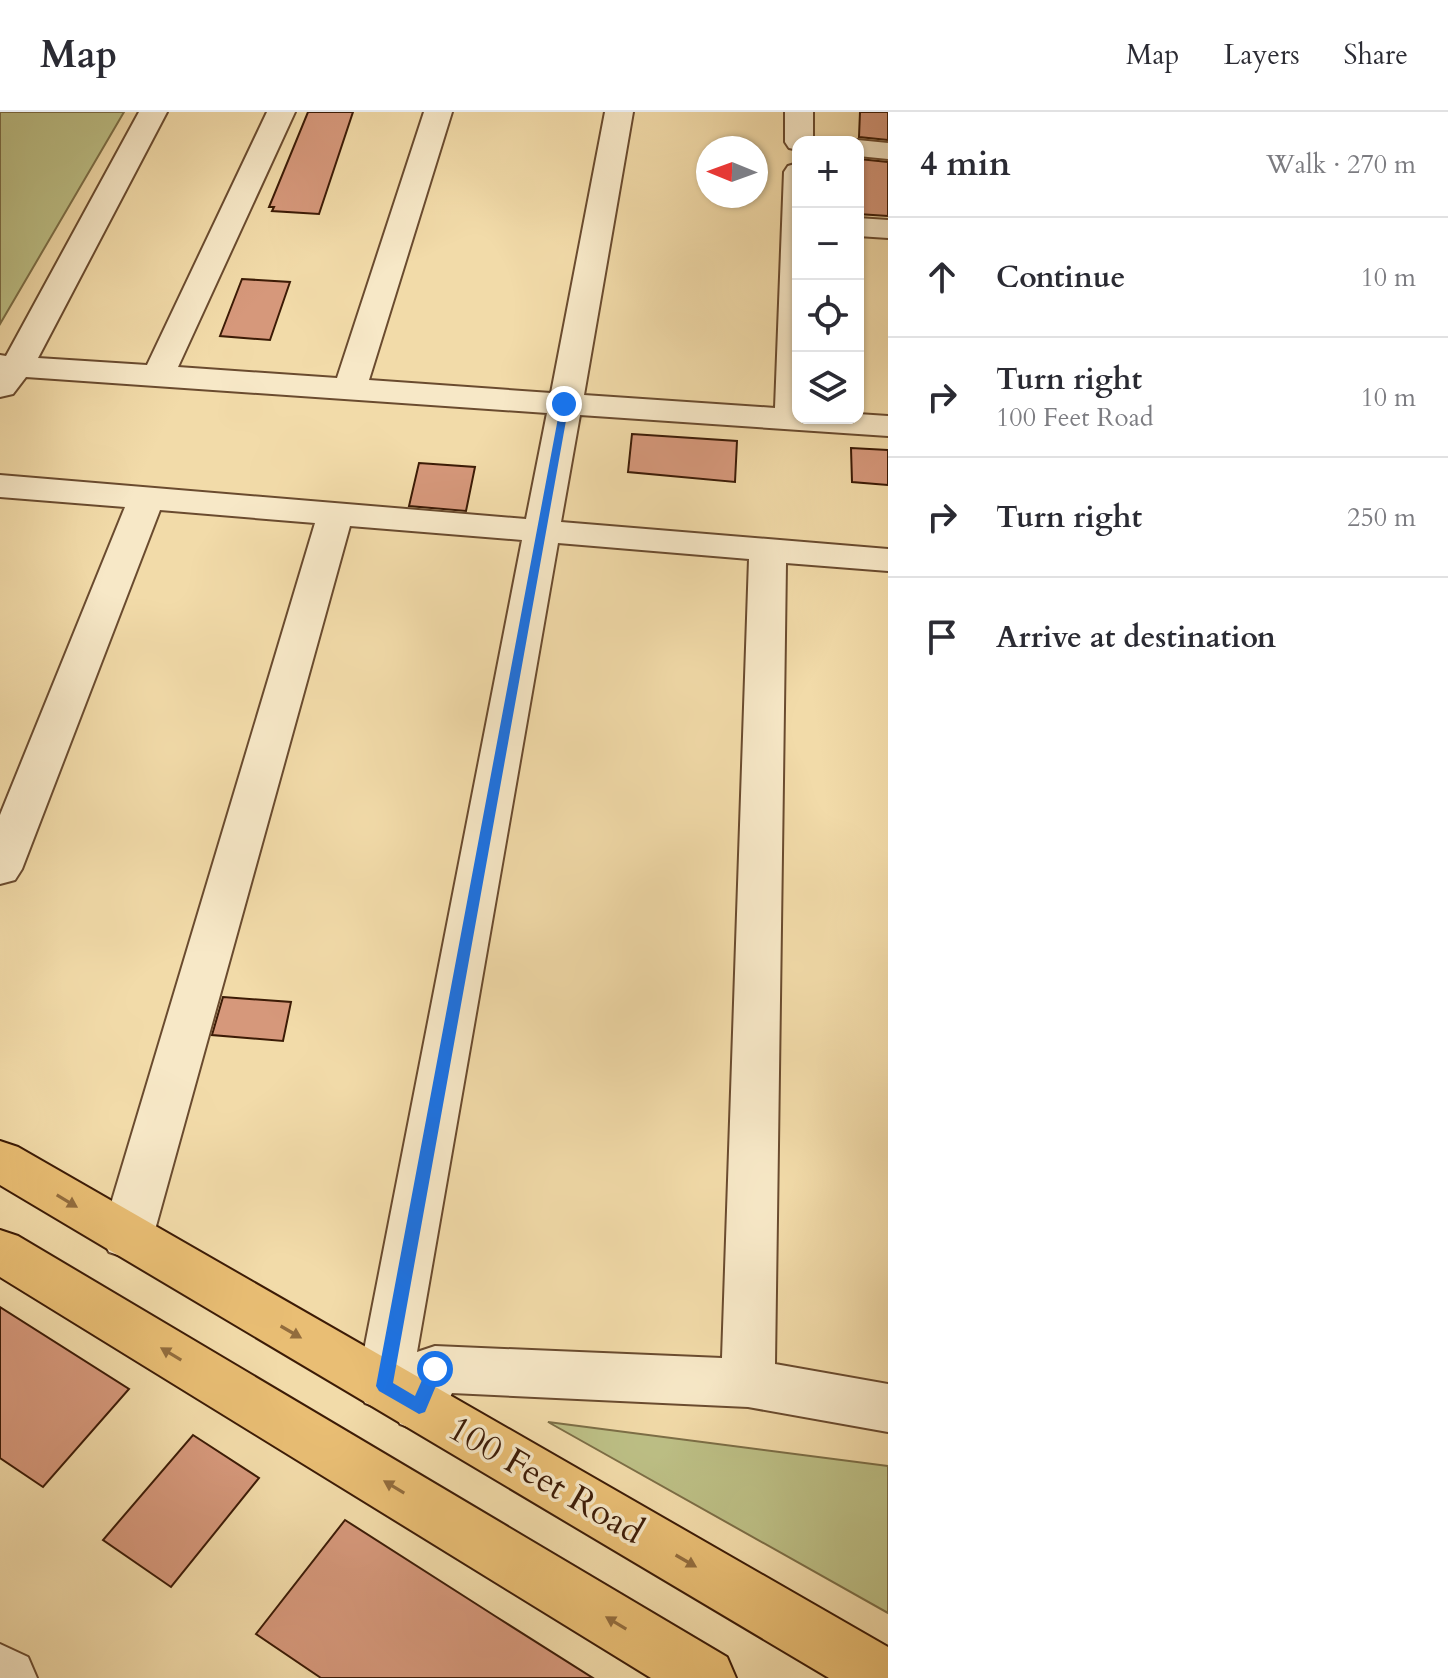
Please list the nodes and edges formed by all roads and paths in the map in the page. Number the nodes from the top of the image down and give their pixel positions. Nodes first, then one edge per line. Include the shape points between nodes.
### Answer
1 (153, 112) edge
2 (281, 112) edge
3 (438, 112) edge
4 (619, 112) edge
5 (799, 112) edge
6 (799, 136) edge
7 (864, 149) edge
8 (888, 151) edge
9 (864, 227) edge
10 (888, 229) edge
11 (796, 280) edge
12 (794, 352) edge
13 (6, 373) edge
14 (158, 376) junction
15 (350, 389) junction
16 (564, 404) junction
17 (792, 420) edge
18 (856, 424) edge
19 (888, 426) edge
20 (0, 486) edge
21 (147, 497) junction
22 (336, 513) junction
23 (541, 530) junction
24 (768, 550) junction
25 (888, 560) edge
26 (0, 869) edge
27 (0, 1161) edge
28 (127, 1237) junction
29 (0, 1251) edge
30 (748, 1383) junction
31 (402, 1397) junction
32 (888, 1408) edge
33 (0, 1673) edge
34 (7, 1678) edge
35 (706, 1678) edge
36 (885, 1678) edge

1 - 13 street
2 - 14 street
3 - 15 street
4 - 16 street
5 - 6 street
7 - 8 street
9 - 10 street
11 - 12 street
13 - 14 street
14 - 15 street
15 - 16 street
16 - 17 street
16 - 23 street
18 - 19 street
20 - 21 street
21 - 22 street
21 - 26 street
22 - 23 street
22 - 28 street
23 - 24 street
23 - 31 street
24 - 25 street
24 - 30 street
27 -> 28 main road, 100 Feet Road
28 -> 31 main road, 100 Feet Road
35 -> 29 main road
30 - 31 street via 435,1369
30 - 32 street
31 -> 36 main road, 100 Feet Road
33 - 34 street

